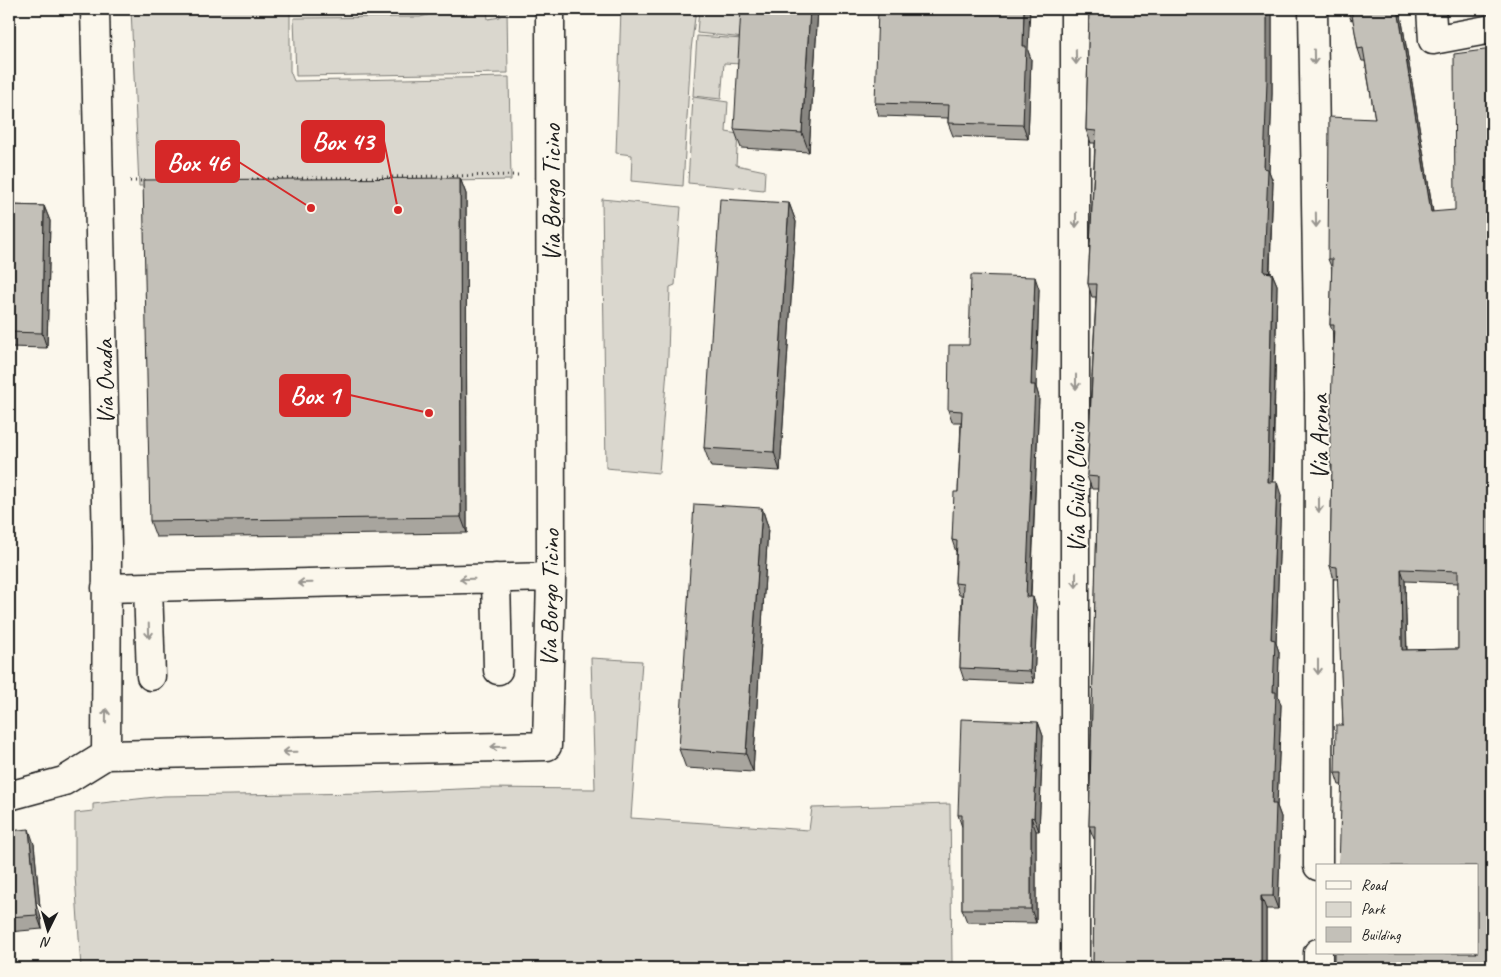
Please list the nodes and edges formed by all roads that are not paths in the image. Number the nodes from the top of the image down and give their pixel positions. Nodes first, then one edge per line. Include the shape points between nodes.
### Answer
1 (95, 9) edge
2 (550, 9) edge
3 (1075, 9) edge
4 (1313, 9) edge
5 (1431, 9) edge
6 (1492, 29) edge
7 (551, 577) junction
8 (496, 578) junction
9 (148, 587) junction
10 (106, 588) junction
11 (498, 670) dead end
12 (151, 676) dead end
13 (106, 755) junction
14 (9, 796) edge
15 (1318, 864) edge
16 (1318, 954) edge
17 (1075, 968) edge
18 (1318, 968) edge

1 - 10 street, Via Ovada
2 - 7 street, Via Borgo Ticino
3 -> 17 street, Via Giulio Clovio
4 -> 15 street, Via Arona via 1319,394
5 - 6 street via 1433,40
7 - 8 street
7 -> 13 street, Via Borgo Ticino via 546,746
8 -> 9 street
8 - 11 street
9 - 10 street
9 -> 12 street
13 -> 10 street, Via Ovada
13 - 14 street via 64,781
16 - 18 street

